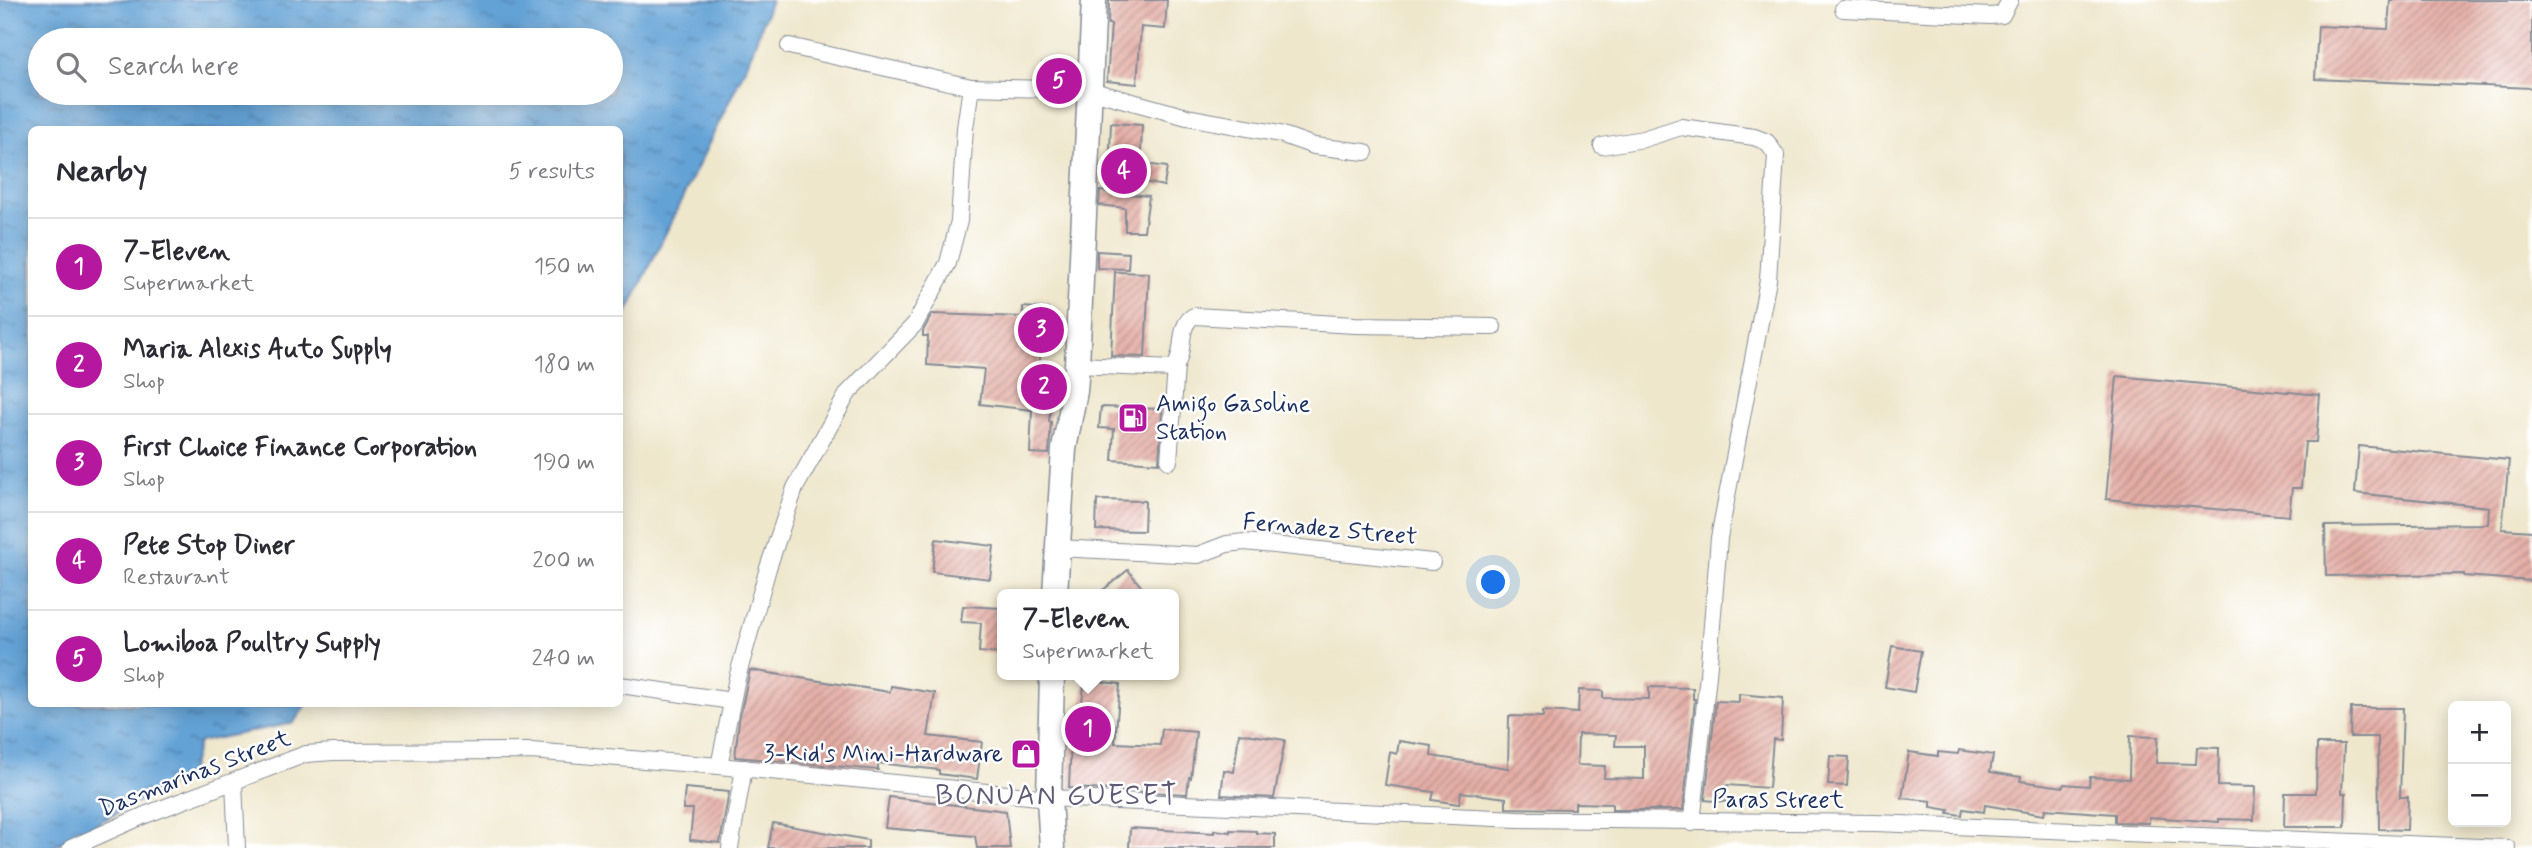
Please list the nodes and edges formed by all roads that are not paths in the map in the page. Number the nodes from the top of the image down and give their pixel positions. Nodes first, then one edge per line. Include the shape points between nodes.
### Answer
1 (1094, 0) edge
2 (2010, 0) edge
3 (1843, 9) dead end
4 (789, 46) dead end
5 (971, 87) junction
6 (1089, 90) junction
7 (1602, 146) dead end
8 (1365, 152) dead end
9 (1493, 327) dead end
10 (1077, 365) junction
11 (1176, 367) junction
12 (1169, 461) dead end
13 (1057, 548) junction
14 (1432, 562) dead end
15 (1055, 589) edge
16 (1052, 680) edge
17 (623, 685) edge
18 (732, 701) junction
19 (719, 766) junction
20 (744, 768) junction
21 (234, 782) junction
22 (1049, 798) junction
23 (1692, 823) junction
24 (2411, 846) edge
25 (71, 848) edge
26 (237, 848) edge
27 (730, 848) edge
28 (1052, 848) edge
29 (2507, 848) edge

1 - 6 main road
2 - 3 street via 2002,15 1990,16
4 - 5 street
5 - 6 street
5 - 18 street via 959,221 948,263 915,324 848,393 796,488 768,568
6 - 8 street via 1314,146
6 - 10 main road
7 - 23 street via 1681,127 1754,137 1767,142 1776,155 1768,280 1719,538
9 - 11 street via 1194,316 1185,324
10 - 11 street
10 - 13 main road via 1063,450
11 - 12 street
13 - 14 street, Fernadez Street via 1198,555 1245,542
13 - 15 main road
16 - 22 main road
17 - 18 street
18 - 19 street
19 - 20 street, Dasmarinas Street
19 - 21 street, Dasmarinas Street via 531,751 333,751 306,754
20 - 22 street, Dasmarinas Street
20 - 27 street
21 - 25 street, Dasmarinas Street
21 - 26 street
22 - 23 street, Paras Street
22 - 28 main road
23 - 24 street, Paras Street via 1875,823
24 - 29 street, Paras Street

